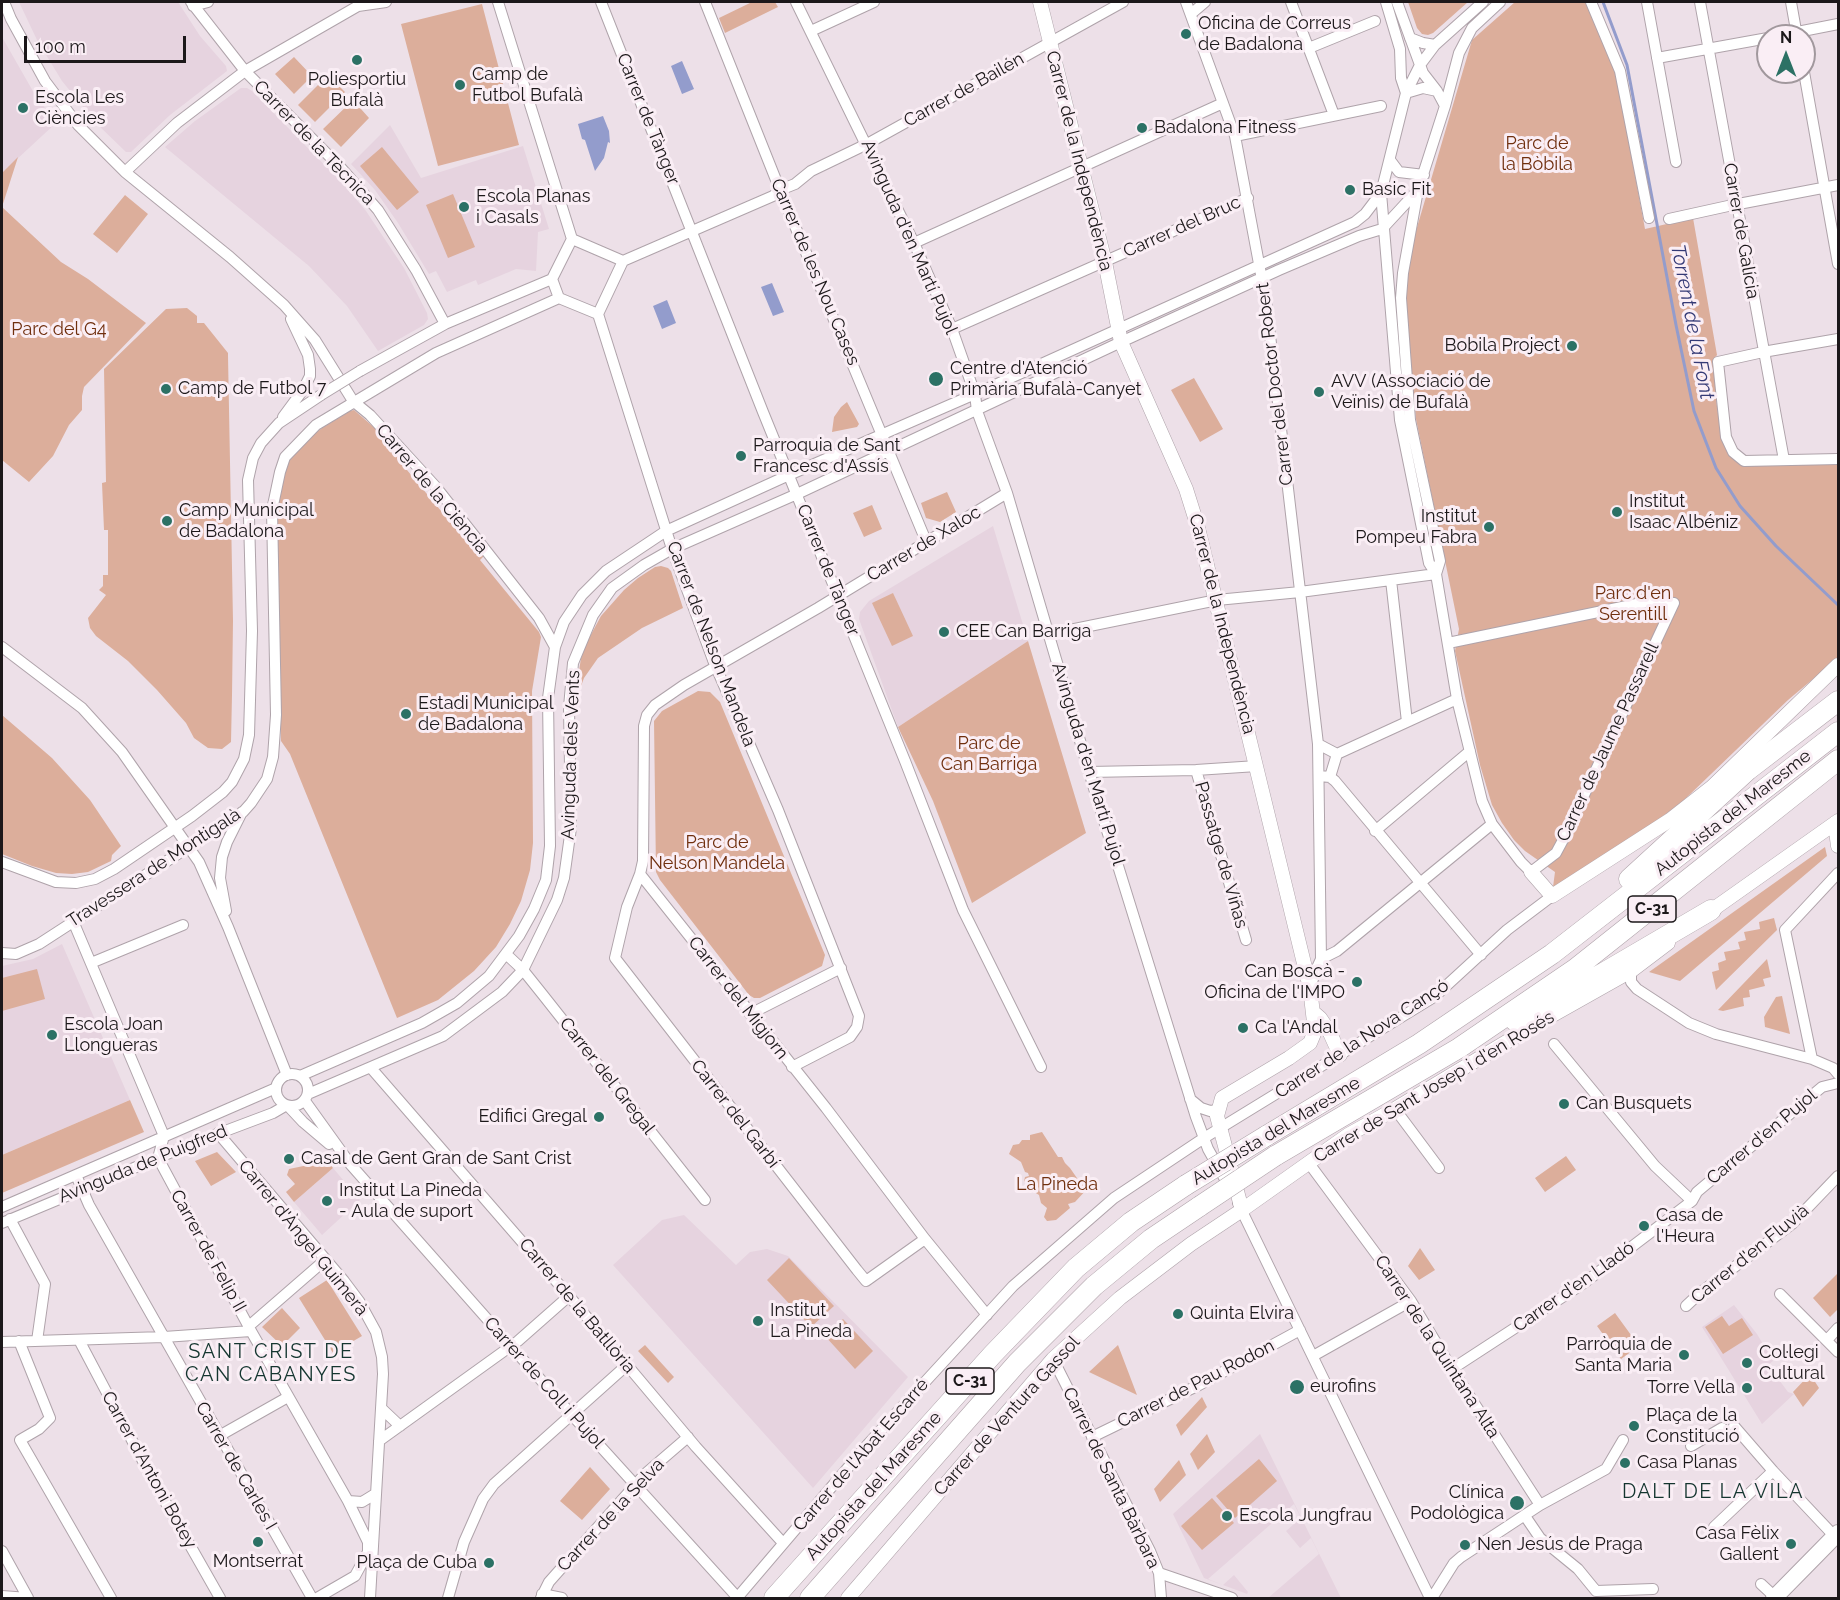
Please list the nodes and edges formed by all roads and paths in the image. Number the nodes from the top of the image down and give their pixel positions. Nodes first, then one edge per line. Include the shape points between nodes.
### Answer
1 (4, 2) edge
2 (208, 2) edge
3 (386, 2) edge
4 (498, 2) edge
5 (601, 2) edge
6 (705, 2) edge
7 (796, 2) edge
8 (874, 2) edge
9 (1040, 2) edge
10 (1123, 2) edge
11 (1186, 2) edge
12 (1205, 2) edge
13 (1291, 2) edge
14 (1386, 2) edge
15 (1397, 2) edge
16 (1482, 2) edge
17 (1500, 2) edge
18 (1591, 2) edge
19 (1647, 2) edge
20 (1700, 2) edge
21 (1791, 2) edge
22 (192, 4) edge
23 (1191, 14) junction
24 (1374, 21) dead end
25 (1795, 24) edge
26 (1839, 24) edge
27 (1816, 29) edge
28 (811, 31) junction
29 (1410, 38) junction
30 (1756, 40) edge
31 (1050, 42) junction
32 (1436, 45) junction
33 (1309, 48) junction
34 (1708, 49) junction
35 (1657, 58) junction
36 (1420, 65) junction
37 (245, 71) junction
38 (1806, 84) edge
39 (1437, 91) junction
40 (1407, 93) junction
41 (1223, 103) junction
42 (1381, 106) dead end
43 (1445, 106) junction
44 (1334, 115) junction
45 (1235, 136) junction
46 (867, 144) junction
47 (1390, 160) junction
48 (1676, 162) dead end
49 (1080, 167) junction
50 (125, 172) junction
51 (1424, 176) junction
52 (1839, 185) edge
53 (1825, 188) junction
54 (780, 190) junction
55 (1418, 190) junction
56 (1381, 193) junction
57 (1248, 198) junction
58 (1736, 204) junction
59 (1648, 218) dead end
60 (1669, 219) dead end
61 (1382, 229) junction
62 (692, 232) junction
63 (572, 239) junction
64 (914, 243) junction
65 (623, 261) junction
66 (1105, 262) junction
67 (1260, 264) junction
68 (1839, 264) edge
69 (1263, 278) junction
70 (552, 279) junction
71 (560, 298) junction
72 (284, 305) junction
73 (598, 314) junction
74 (445, 324) junction
75 (952, 329) junction
76 (1120, 335) junction
77 (1839, 339) edge
78 (1763, 352) junction
79 (975, 393) junction
80 (353, 401) junction
81 (977, 411) junction
82 (279, 423) junction
83 (881, 434) junction
84 (889, 452) junction
85 (1839, 459) edge
86 (1784, 460) junction
87 (789, 475) junction
88 (1007, 493) junction
89 (797, 494) junction
90 (666, 531) junction
91 (926, 542) junction
92 (672, 549) junction
93 (1436, 574) junction
94 (1391, 580) junction
95 (1300, 592) junction
96 (838, 596) junction
97 (1217, 600) junction
98 (1050, 634) junction
99 (1448, 643) junction
100 (2, 647) edge
101 (555, 647) junction
102 (1839, 665) edge
103 (715, 666) junction
104 (1457, 699) junction
105 (1839, 701) edge
106 (1407, 722) junction
107 (1839, 732) edge
108 (1318, 744) junction
109 (1470, 752) junction
110 (1337, 754) junction
111 (1839, 760) edge
112 (1257, 766) junction
113 (1196, 770) junction
114 (1749, 770) junction
115 (1089, 772) junction
116 (1324, 777) junction
117 (1712, 787) junction
118 (243, 812) junction
119 (1837, 822) edge
120 (1492, 824) junction
121 (174, 828) junction
122 (1375, 831) junction
123 (1839, 846) edge
124 (2, 862) edge
125 (1839, 873) edge
126 (640, 874) junction
127 (1535, 877) junction
128 (1420, 884) junction
129 (1552, 896) junction
130 (1711, 910) junction
131 (73, 921) junction
132 (183, 925) dead end
133 (228, 927) junction
134 (1246, 940) dead end
135 (2, 953) edge
136 (506, 954) junction
137 (1551, 954) junction
138 (1481, 955) junction
139 (1321, 960) junction
140 (92, 963) junction
141 (841, 968) junction
142 (523, 970) junction
143 (1631, 971) junction
144 (1310, 988) junction
145 (1313, 1012) junction
146 (750, 1014) junction
147 (1554, 1044) dead end
148 (1459, 1048) junction
149 (1340, 1055) junction
150 (1812, 1059) junction
151 (792, 1066) junction
152 (1041, 1066) dead end
153 (371, 1068) junction
154 (287, 1075) junction
155 (300, 1076) junction
156 (1838, 1078) edge
157 (276, 1088) junction
158 (306, 1097) junction
159 (1190, 1099) junction
160 (287, 1106) junction
161 (1395, 1109) junction
162 (1218, 1110) junction
163 (273, 1113) junction
164 (303, 1122) junction
165 (1221, 1128) junction
166 (218, 1133) junction
167 (164, 1136) junction
168 (1204, 1138) junction
169 (158, 1158) junction
170 (1308, 1162) junction
171 (351, 1165) junction
172 (1439, 1168) dead end
173 (76, 1175) junction
174 (1839, 1176) edge
175 (82, 1189) junction
176 (705, 1200) dead end
177 (1692, 1201) junction
178 (2, 1207) edge
179 (1242, 1210) junction
180 (6, 1221) edge
181 (925, 1239) junction
182 (325, 1260) junction
183 (1780, 1294) dead end
184 (569, 1296) junction
185 (1411, 1301) junction
186 (1686, 1306) dead end
187 (987, 1315) junction
188 (1839, 1328) edge
189 (250, 1329) junction
190 (1300, 1330) junction
191 (164, 1337) junction
192 (79, 1340) junction
193 (1827, 1340) junction
194 (19, 1341) junction
195 (37, 1341) junction
196 (2, 1342) edge
197 (511, 1346) junction
198 (1839, 1352) edge
199 (1313, 1356) junction
200 (1053, 1359) junction
201 (627, 1365) junction
202 (1452, 1369) junction
203 (288, 1396) junction
204 (381, 1408) junction
205 (571, 1414) junction
206 (400, 1426) junction
207 (1734, 1426) dead end
208 (1722, 1428) dead end
209 (219, 1436) junction
210 (688, 1437) junction
211 (1092, 1437) junction
212 (1623, 1440) dead end
213 (379, 1441) junction
214 (1691, 1446) dead end
215 (1773, 1471) junction
216 (636, 1485) junction
217 (375, 1494) junction
218 (348, 1501) junction
219 (1540, 1505) junction
220 (1524, 1516) junction
221 (1714, 1527) dead end
222 (1837, 1536) edge
223 (783, 1543) junction
224 (2, 1551) edge
225 (1159, 1573) junction
226 (355, 1576) junction
227 (1761, 1584) dead end
228 (370, 1585) junction
229 (1599, 1595) edge
230 (2, 1596) edge
231 (542, 1596) edge
232 (28, 1598) edge
233 (737, 1598) edge
234 (1775, 1598) edge
235 (111, 1599) edge
236 (220, 1599) edge
237 (312, 1599) edge
238 (317, 1599) edge
239 (370, 1599) edge
240 (448, 1599) edge
241 (562, 1599) edge
242 (774, 1599) edge
243 (810, 1599) edge
244 (848, 1599) edge
245 (1161, 1599) edge
246 (1232, 1599) edge
247 (1431, 1599) edge
248 (1642, 1599) edge

1 - 50 street, Carrer de la Ciència via 45,81 78,125
2 - 22 street
3 - 37 street via 358,6
4 - 63 street
5 - 62 street, Carrer de Tànger
6 - 54 street, Carrer de les Nou Cases
7 - 28 street, Avinguda d'en Martí Pujol
8 - 28 street
9 - 31 street, Carrer de la Independència
10 - 31 street, Carrer de Bailén
11 - 23 street, Carrer del Doctor Robert
12 - 23 street
13 - 33 street
14 - 40 street via 1400,49 1401,78
15 - 29 street
16 - 32 street
17 - 43 street via 1472,28 1463,44
18 - 59 street via 1620,70
19 - 35 street
20 - 34 street, Carrer de Galícia
21 - 25 street
22 - 37 street, Carrer de la Tècnica
23 - 41 street, Carrer del Doctor Robert
24 - 33 street
26 - 27 street
28 - 46 street, Avinguda d'en Martí Pujol
29 - 32 street
29 - 36 street
30 - 34 street
31 - 46 street, Carrer de Bailén
31 - 49 street, Carrer de la Independència
32 - 36 street
33 - 44 street
34 - 35 street
34 - 58 street, Carrer de Galícia
35 - 48 street
36 - 39 street
36 - 40 street
37 - 50 street via 177,123
37 - 74 street, Carrer de la Tècnica via 378,210
38 - 53 street
39 - 40 street via 1423,88
39 - 43 street
40 - 47 street
41 - 45 street, Carrer del Doctor Robert
41 - 49 street
42 - 44 street
43 - 51 street
44 - 45 street
45 - 57 street, Carrer del Doctor Robert
46 - 54 street, Carrer de Bailén
46 - 64 street, Avinguda d'en Martí Pujol
47 - 51 street via 1399,172
47 - 56 street
49 - 64 street
49 - 66 street, Carrer de la Independència
50 - 72 street, Carrer de la Ciència
51 - 55 street
52 - 53 street
53 - 58 street
53 - 68 street
54 - 62 street, Carrer de Bailén
54 - 83 street, Carrer de les Nou Cases
55 - 61 street
55 - 93 street via 1401,298 1410,420 1440,561
56 - 61 street
56 - 67 street via 1356,222
57 - 66 street, Carrer del Bruc
57 - 67 street, Carrer del Doctor Robert
58 - 60 street
58 - 78 street, Carrer de Galícia
61 - 69 street
61 - 93 street via 1400,420 1429,563
62 - 65 street, Carrer de Bailén
62 - 87 street, Carrer de Tànger
63 - 65 street
63 - 70 street
64 - 75 street, Avinguda d'en Martí Pujol
65 - 73 street
66 - 75 street, Carrer del Bruc
66 - 76 street, Carrer de la Independència
67 - 69 street, Carrer del Doctor Robert
67 - 76 street
69 - 76 street
69 - 95 street, Carrer del Doctor Robert
70 - 71 street
70 - 74 street, Travessera de Montigalà
71 - 73 street
71 - 80 street, Travessera de Montigalà via 436,353
72 - 80 street, Carrer de la Ciència via 315,340
72 - 82 street, Carrer de la Ciència via 308,355 310,369 303,390
73 - 90 street, Carrer de Nelson Mandela
74 - 82 street, Travessera de Montigalà, bridge via 360,371
75 - 79 street, Avinguda d'en Martí Pujol
76 - 79 street, Avinguda dels Vents
76 - 81 street, Avinguda dels Vents
76 - 97 street, Carrer de la Independència via 1186,489
77 - 78 street
78 - 86 street, Carrer de Galícia
78 - 86 street via 1718,362 1726,437 1733,452 1744,461
79 - 81 street, Avinguda d'en Martí Pujol
79 - 83 street, Avinguda dels Vents
80 - 101 street, Carrer de la Ciència via 436,488 539,618
80 - 118 street, Travessera de Montigalà via 316,425 296,444 285,457 280,472 272,510 276,741 267,779
81 - 84 street, Avinguda dels Vents
81 - 88 street, Avinguda d'en Martí Pujol
82 - 121 street, Travessera de Montigalà via 261,443 248,480 252,657 247,749 223,792
83 - 84 street, Carrer de les Nou Cases
83 - 87 street, Avinguda dels Vents
84 - 89 street, Avinguda dels Vents
84 - 91 street, Carrer de les Nou Cases
85 - 86 street
87 - 89 street, Carrer de Tànger
87 - 90 street, Avinguda dels Vents
88 - 91 street, Carrer de Xaloc
88 - 98 street, Avinguda d'en Martí Pujol
89 - 92 street, Avinguda dels Vents
89 - 96 street, Carrer de Tànger
90 - 92 street, Carrer de Nelson Mandela
90 - 101 street, Avinguda dels Vents via 606,571 582,595 564,622
91 - 96 street, Carrer de Xaloc
92 - 103 street, Carrer de Nelson Mandela
92 - 142 street, Avinguda dels Vents via 612,588 593,615 573,663 568,707 571,828 564,878
93 - 94 street
93 - 99 street
94 - 95 street
94 - 106 street
95 - 97 street
95 - 108 street, Carrer del Doctor Robert
96 - 103 street, Carrer de Xaloc
96 - 152 street, Carrer de Tànger via 963,910
97 - 98 street
97 - 112 street, Carrer de la Independència
98 - 115 street, Avinguda d'en Martí Pujol
99 - 104 street
99 - 127 street, Carrer de Jaume Passarell via 1652,601 1674,603 1563,840
100 - 121 street via 82,708 122,752
101 - 136 street, Avinguda dels Vents via 548,698 550,846 546,880 526,924
102 - 114 street
102 - 117 street
103 - 126 street via 655,705 647,715
103 - 141 street, Carrer de Nelson Mandela
104 - 106 street
104 - 109 street
105 - 114 highway
106 - 110 street
107 - 137 highway, Autopista del Maresme / C-31
108 - 110 street
108 - 116 street, Carrer del Doctor Robert
109 - 120 street
109 - 122 street
110 - 116 street
111 - 148 highway, Autopista del Maresme / C-31 via 1575,969
112 - 113 street
112 - 144 street, Carrer de la Independència
113 - 115 street
113 - 134 street, Passatge de Viñas
114 - 117 street
114 - 137 highway
115 - 159 street, Avinguda d'en Martí Pujol
116 - 122 street
116 - 139 street, Carrer del Doctor Robert
117 - 129 street via 1670,820
118 - 131 street, Travessera de Montigalà, bridge
118 - 133 street via 222,856 220,878
119 - 123 street
119 - 130 street, Carrer de Sant Josep i d'en Rosés
120 - 127 street
120 - 128 street
121 - 124 street, Travessera de Montigalà via 114,869 86,881 56,882
121 - 133 street via 199,862
122 - 128 street
125 - 150 street via 1785,930
126 - 146 street, Carrer del Migjorn
126 - 181 street, Carrer del Garbí via 627,907 615,958 857,1270 866,1281
127 - 129 street
128 - 138 street
128 - 139 street
129 - 138 street, Carrer de la Nova Cançó
130 - 143 street, Carrer de Sant Josep i d'en Rosés
130 - 148 highway via 1552,1003
131 - 135 street, Travessera de Montigalà via 39,944 16,954
131 - 140 street
132 - 140 street
133 - 154 street
136 - 142 street, Carrer del Gregal
136 - 155 street, Avinguda dels Vents via 489,976 457,1003 422,1023
137 - 242 highway, Autopista del Maresme / C-31, bridge via 1419,1044 1131,1222 1091,1254 993,1354
138 - 149 street, Carrer de la Nova Cançó via 1434,997
139 - 144 street
140 - 167 street
141 - 146 street
141 - 151 street, Carrer de Nelson Mandela via 859,1016 857,1027 850,1037
142 - 153 street, Avinguda dels Vents via 498,995 443,1036
142 - 176 street, Carrer del Gregal
143 - 150 street via 1631,982 1637,988 1689,1023
143 - 161 street, Carrer de Sant Josep i d'en Rosés
144 - 145 street, Carrer de la Independència
145 - 149 street via 1330,1033
145 - 162 street, Carrer de la Independència via 1315,1031 1310,1043 1222,1098
146 - 151 street, Carrer del Migjorn
147 - 177 street via 1655,1166
148 - 243 highway, Autopista del Maresme / C-31, bridge via 1275,1156 1151,1239 1094,1286 1017,1363
149 - 165 street, Carrer de la Nova Cançó
150 - 156 street via 1833,1068
151 - 181 street, Carrer del Migjorn
153 - 158 street, Avinguda dels Vents
153 - 184 street, Carrer de la Batllòria
154 - 155 street
154 - 157 street
155 - 158 street via 307,1084
156 - 177 street, Carrer d'en Pujol via 1696,1192
157 - 160 street via 278,1098
157 - 167 street, Avinguda de Puigfred
158 - 160 street via 296,1106
158 - 171 street, Carrer de Coll i Pujol
159 - 162 street via 1201,1108
159 - 168 street, Avinguda d'en Martí Pujol
160 - 163 street, Avinguda de Puigfred
160 - 164 street, Carrer de Coll i Pujol
161 - 170 street, Carrer de Sant Josep i d'en Rosés
161 - 172 street
162 - 165 street
163 - 164 street, Carrer de Coll i Pujol
163 - 166 street, Avinguda de Puigfred
164 - 171 street, Carrer de Coll i Pujol
165 - 168 street, Carrer de la Nova Cançó
165 - 179 street
166 - 169 street, Avinguda de Puigfred
166 - 182 street, Carrer d'Àngel Guimerà
167 - 169 street
167 - 173 street, Avinguda de Puigfred
168 - 179 street, Avinguda d'en Martí Pujol
168 - 187 street, Carrer de l'Abat Escarré via 1114,1198 1013,1286
169 - 175 street, Avinguda de Puigfred
169 - 189 street, Carrer de Felip II
170 - 179 street, Carrer de Sant Josep i d'en Rosés
170 - 185 street, Carrer de la Quintana Alta
171 - 197 street, Carrer de Coll i Pujol
173 - 175 street, Carrer de Carles I
173 - 178 street, Avinguda de Puigfred
174 - 186 street, Carrer d'en Fluvià via 1791,1224
175 - 180 street, Avinguda de Puigfred
175 - 191 street, Carrer de Carles I
177 - 202 street, Carrer d'en Lladó via 1584,1283
179 - 190 street, Avinguda d'en Martí Pujol
179 - 200 street, Carrer de Ventura Gassol via 1120,1298
180 - 195 street via 45,1284
181 - 187 street, Carrer del Migjorn
182 - 189 street
182 - 204 street, Carrer d'Àngel Guimerà via 359,1301 376,1332 382,1357
183 - 193 street
184 - 197 street
184 - 201 street, Carrer de la Batllòria
185 - 199 street
185 - 202 street, Carrer de la Quintana Alta
187 - 223 street, Carrer de l'Abat Escarré
188 - 193 street
189 - 191 street
189 - 203 street, Carrer de Felip II
190 - 199 street, Avinguda d'en Martí Pujol
190 - 211 street, Carrer de Pau Rodon
191 - 192 street
191 - 209 street, Carrer de Carles I
192 - 195 street
192 - 236 street, Carrer d'Antoni Botey
193 - 198 street
194 - 195 street
194 - 196 street
194 - 235 street via 50,1418 20,1440
197 - 205 street, Carrer de Coll i Pujol
197 - 206 street
199 - 247 street, Avinguda d'en Martí Pujol
200 - 211 street, Carrer de Santa Bàrbara
200 - 244 street, Carrer de Ventura Gassol
201 - 205 street
201 - 210 street, Carrer de la Batllòria
202 - 219 street, Carrer de la Quintana Alta
203 - 209 street
203 - 218 street, Carrer de Felip II
204 - 206 street
204 - 213 street, Carrer d'Àngel Guimerà
205 - 216 street, Carrer de Coll i Pujol
205 - 240 street via 488,1492 464,1542
206 - 213 street
207 - 215 street
208 - 214 street
209 - 237 street, Carrer de Carles I
210 - 216 street, Carrer de la Selva
210 - 223 street, Carrer de la Batllòria
211 - 225 street, Carrer de Santa Bàrbara
212 - 219 street via 1606,1469
213 - 217 street, Carrer d'Àngel Guimerà
215 - 221 street
215 - 222 street
216 - 231 street, Carrer de la Selva via 549,1582
216 - 233 street, Carrer de Coll i Pujol
217 - 218 street via 362,1502
217 - 228 street, Carrer d'Àngel Guimerà
218 - 226 street, Carrer de Felip II via 368,1542 368,1552
219 - 220 street
220 - 229 street via 1540,1538 1578,1569
220 - 247 street via 1454,1563
222 - 234 main road
223 - 233 street, Carrer de l'Abat Escarré
224 - 232 street
225 - 245 street, Carrer de Santa Bàrbara
225 - 246 street
226 - 228 street via 366,1578
226 - 238 street
227 - 234 street
228 - 239 street, Carrer d'Àngel Guimerà
229 - 248 street via 1653,1588
230 - 232 street
231 - 241 street

